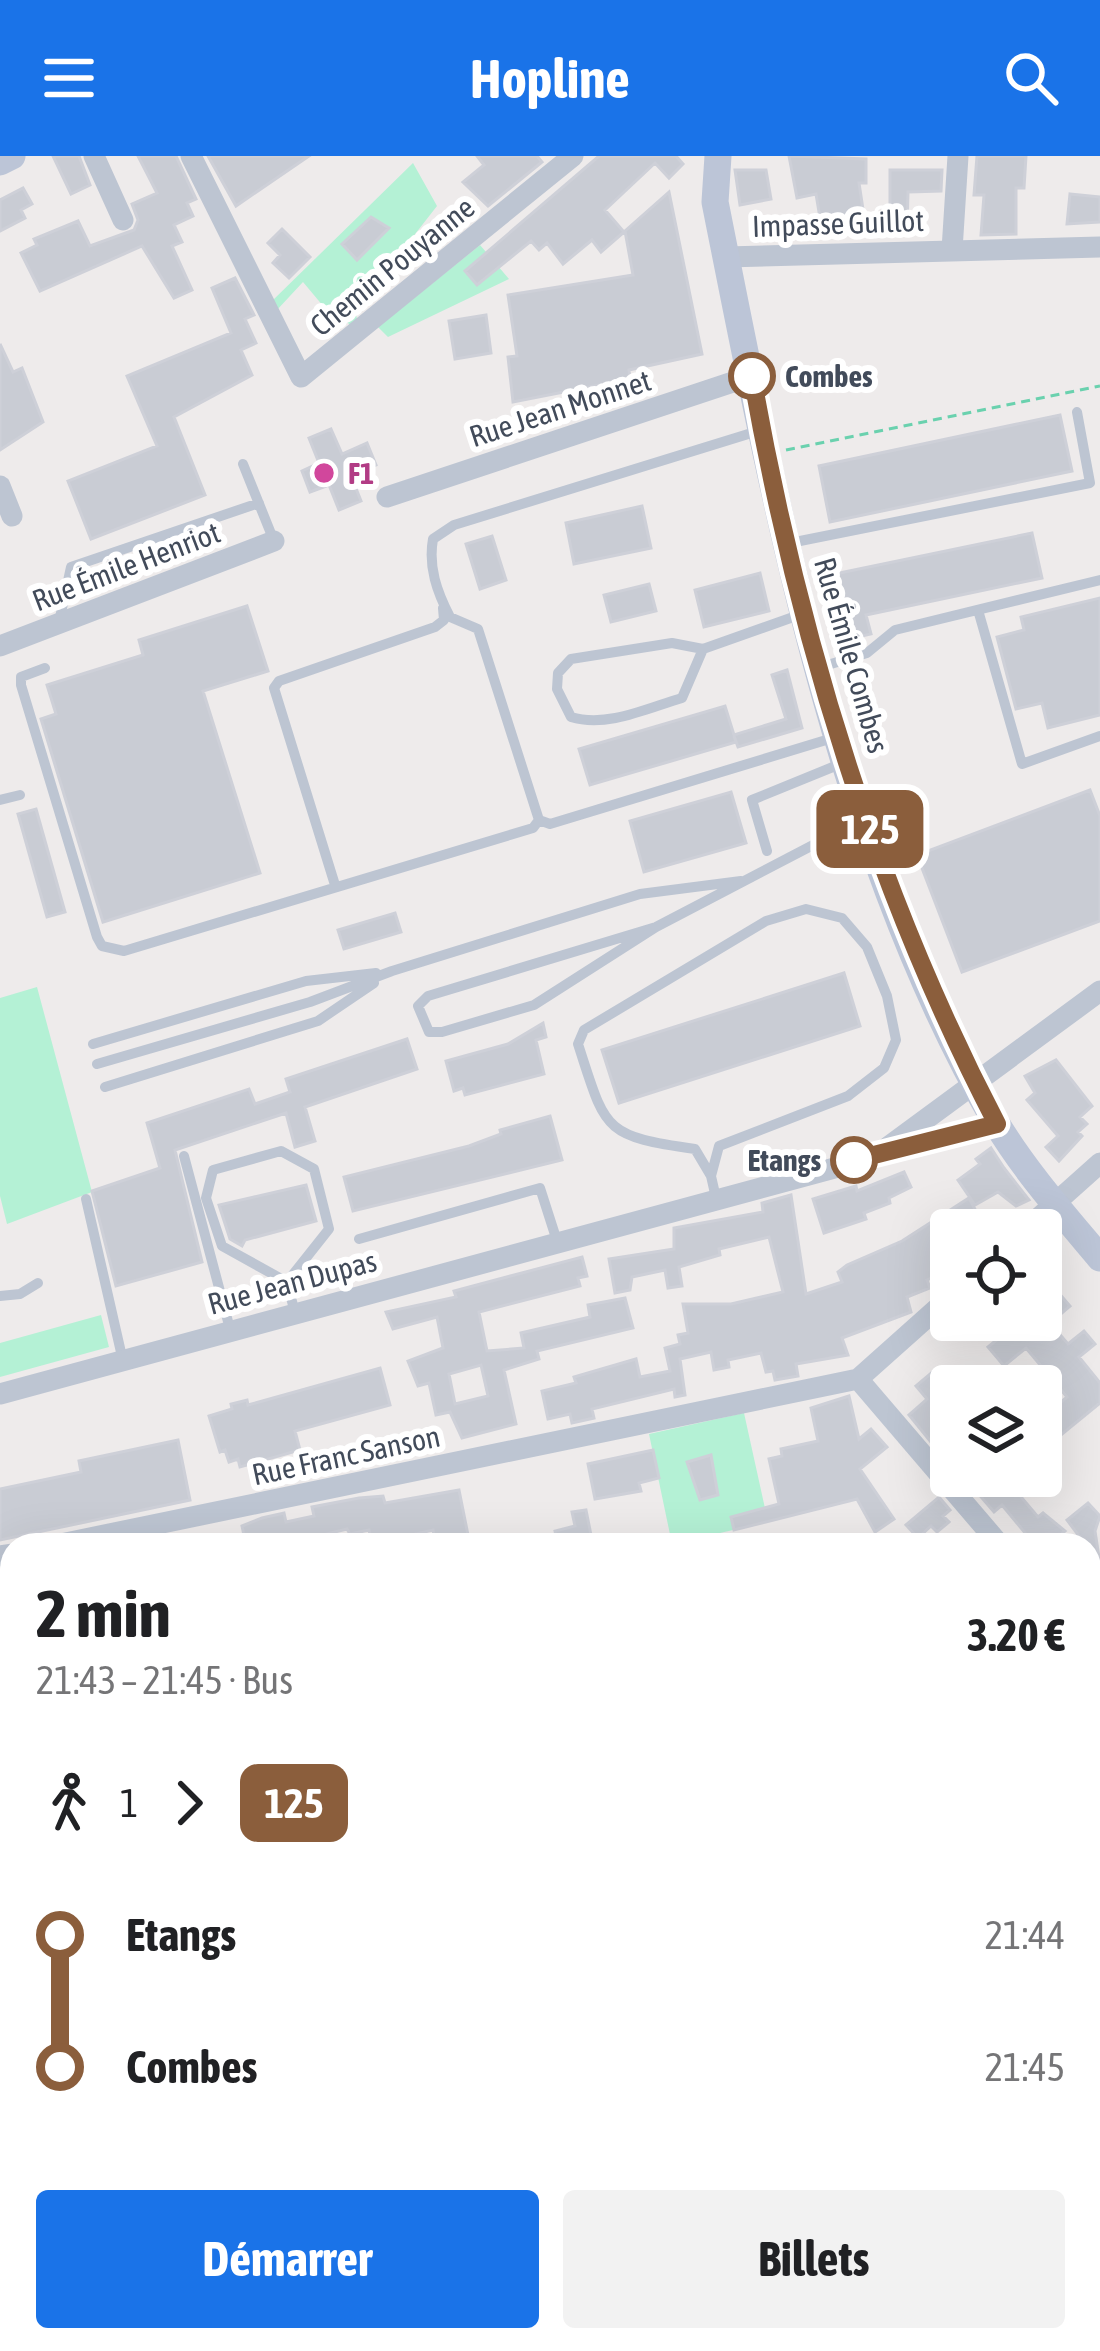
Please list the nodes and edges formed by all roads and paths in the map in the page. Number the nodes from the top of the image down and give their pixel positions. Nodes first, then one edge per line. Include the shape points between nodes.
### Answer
1 (12, 156) edge
2 (94, 156) edge
3 (191, 156) edge
4 (573, 156) edge
5 (718, 156) edge
6 (958, 156) edge
7 (0, 162) edge
8 (123, 220) dead end
9 (1100, 247) edge
10 (952, 250) junction
11 (726, 257) junction
12 (752, 376) junction
13 (1100, 386) edge
14 (1077, 412) dead end
15 (764, 442) junction
16 (243, 464) dead end
17 (0, 486) edge
18 (387, 497) dead end
19 (259, 503) junction
20 (12, 516) dead end
21 (274, 541) joint
22 (787, 544) junction
23 (1100, 580) edge
24 (443, 604) junction
25 (978, 610) junction
26 (802, 614) junction
27 (58, 624) junction
28 (0, 646) edge
29 (703, 649) junction
30 (45, 668) dead end
31 (818, 668) junction
32 (1100, 736) edge
33 (844, 748) junction
34 (20, 795) dead end
35 (0, 800) edge
36 (866, 817) junction
37 (539, 820) junction
38 (767, 851) dead end
39 (751, 880) junction
40 (335, 885) junction
41 (656, 927) junction
42 (392, 971) junction
43 (1100, 991) edge
44 (93, 1044) dead end
45 (97, 1064) dead end
46 (974, 1081) junction
47 (105, 1087) dead end
48 (997, 1124) junction
49 (879, 1153) junction
50 (184, 1156) dead end
51 (1100, 1163) edge
52 (714, 1187) junction
53 (86, 1199) dead end
54 (1054, 1204) junction
55 (1048, 1209) edge
56 (359, 1239) dead end
57 (557, 1241) junction
58 (1100, 1258) edge
59 (287, 1282) junction
60 (38, 1283) dead end
61 (0, 1296) edge
62 (295, 1313) junction
63 (930, 1315) edge
64 (230, 1330) junction
65 (122, 1360) junction
66 (858, 1379) junction
67 (0, 1394) edge
68 (114, 1533) edge
69 (990, 1533) edge

1 - 7 street
2 - 8 street
3 - 4 street, Chemin Pouyanne via 305,377
5 - 11 street, Rue Émile Combes via 715,202
6 - 10 street, Impasse Guillot
9 - 10 street, Impasse Guillot
10 - 11 street, Impasse Guillot
11 - 12 street, Rue Émile Combes
12 - 15 street, Rue Émile Combes
12 - 18 street, Rue Jean Monnet
13 - 15 path
14 - 22 lane via 1090,483
15 - 22 street, Rue Émile Combes
15 - 24 lane via 454,525 433,539 429,560
16 - 19 lane
17 - 20 street
19 - 21 lane
19 - 27 lane via 71,566
21 - 27 street, Rue Émile Henriot
22 - 26 street, Rue Émile Combes
23 - 25 lane
24 - 37 lane via 450,617 478,629
24 - 40 lane via 444,620 435,627 274,688
25 - 31 lane via 895,630 867,653
25 - 32 lane via 1022,764
26 - 29 lane
26 - 31 street, Rue Émile Combes
27 - 28 street, Rue Émile Henriot
29 - 29 lane via 672,643 571,659 557,689 572,717 613,718 682,698
30 - 40 lane via 21,677 21,686 101,946 124,951
31 - 33 street, Rue Émile Combes
33 - 36 street, Rue Émile Combes
33 - 37 lane via 550,824
33 - 38 lane via 752,800
34 - 35 lane
36 - 39 lane
36 - 46 street, Rue Émile Combes via 930,992
37 - 40 lane
39 - 41 lane
39 - 42 lane via 640,894
41 - 41 lane via 428,996 418,1006 420,1020 429,1032 442,1032 534,1005
42 - 44 lane via 306,981
42 - 45 lane
42 - 47 lane via 318,1021
43 - 46 street
46 - 48 street, Rue Émile Combes
46 - 49 street
48 - 49 street, Rue Jean Dupas
48 - 54 street, Rue Émile Combes
49 - 52 street, Rue Jean Dupas
50 - 64 lane
51 - 54 street
52 - 52 lane via 719,1146 848,1096 884,1068 896,1040 887,996 867,947 842,918 806,909 766,921 584,1030 578,1044 602,1117 618,1132 694,1149
52 - 57 street, Rue Jean Dupas
53 - 65 lane
54 - 55 street
54 - 58 street, Rue Émile Combes
56 - 57 lane via 539,1188
57 - 62 street, Rue Jean Dupas
59 - 59 lane via 329,1229 314,1169 280,1151 213,1170 206,1198 222,1246
59 - 62 lane
60 - 61 lane
62 - 64 street, Rue Jean Dupas
63 - 66 street
64 - 65 street, Rue Jean Dupas
65 - 67 street, Rue Jean Dupas
66 - 68 street, Rue Franc Sanson
66 - 69 street

